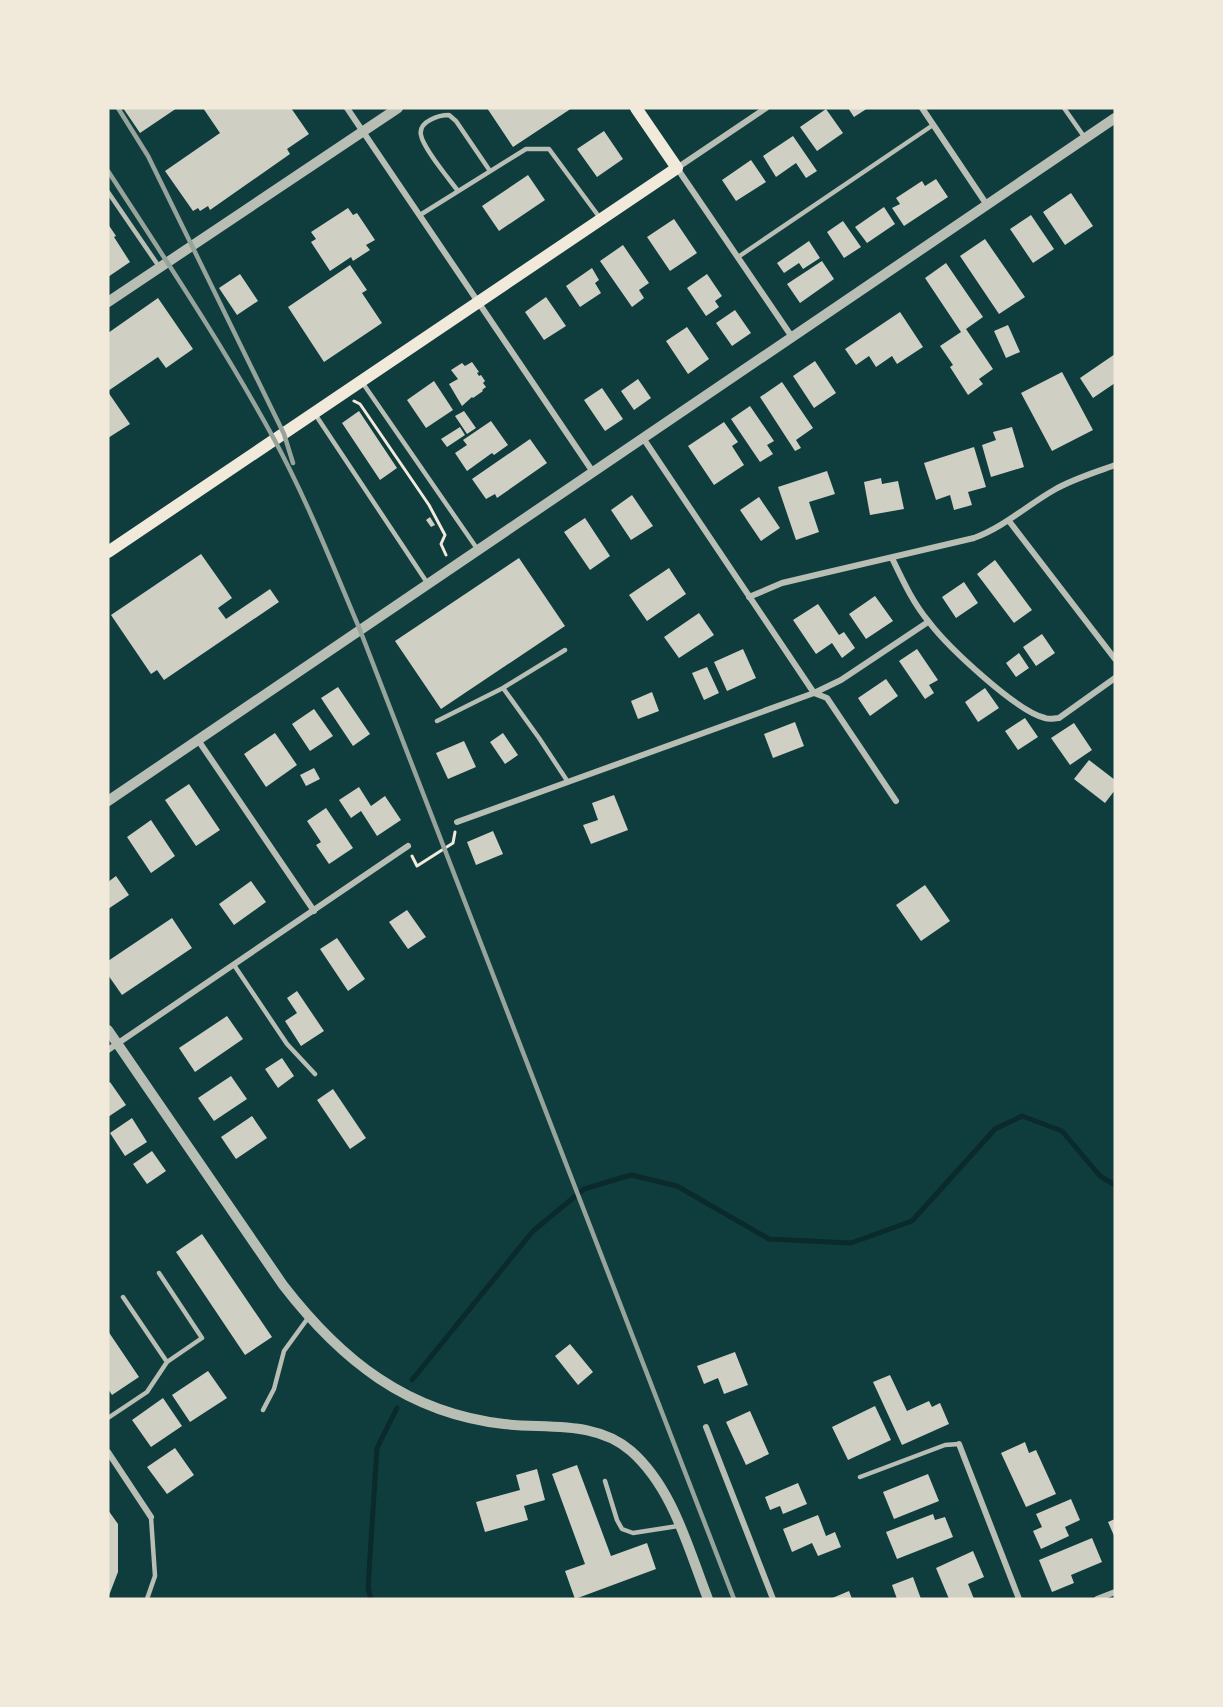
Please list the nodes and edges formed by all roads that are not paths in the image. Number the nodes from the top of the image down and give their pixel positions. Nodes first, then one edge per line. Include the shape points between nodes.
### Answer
1 (347, 108) edge
2 (398, 108) edge
3 (636, 108) edge
4 (766, 108) edge
5 (922, 108) edge
6 (1064, 108) edge
7 (1115, 118) edge
8 (933, 125) junction
9 (363, 132) junction
10 (1085, 139) junction
11 (677, 168) junction
12 (490, 171) junction
13 (458, 191) junction
14 (108, 192) edge
15 (987, 205) junction
16 (420, 215) junction
17 (600, 220) junction
18 (738, 257) junction
19 (160, 268) junction
20 (108, 302) edge
21 (478, 302) junction
22 (792, 337) junction
23 (362, 381) junction
24 (314, 413) junction
25 (644, 438) junction
26 (1115, 465) edge
27 (593, 472) junction
28 (1009, 521) junction
29 (478, 550) junction
30 (108, 552) edge
31 (892, 558) junction
32 (428, 584) junction
33 (749, 597) junction
34 (928, 622) junction
35 (565, 650) dead end
36 (1115, 659) edge
37 (1115, 678) edge
38 (503, 688) junction
39 (814, 693) junction
40 (437, 721) dead end
41 (198, 740) junction
42 (568, 782) junction
43 (108, 801) edge
44 (896, 801) dead end
45 (457, 822) road end
46 (408, 846) road end
47 (314, 911) junction
48 (234, 965) junction
49 (108, 1030) edge
50 (113, 1047) edge
51 (315, 1074) dead end
52 (159, 1274) dead end
53 (123, 1297) dead end
54 (308, 1318) junction
55 (167, 1362) junction
56 (263, 1410) dead end
57 (108, 1418) edge
58 (706, 1427) dead end
59 (959, 1444) joint
60 (108, 1452) edge
61 (860, 1477) dead end
62 (605, 1481) dead end
63 (151, 1517) joint
64 (679, 1526) junction
65 (1115, 1592) edge
66 (147, 1599) edge
67 (708, 1599) edge
68 (773, 1599) edge
69 (1019, 1599) edge
70 (1097, 1599) edge

1 - 9 street
2 - 9 street
3 - 11 main road
4 - 11 street
5 - 8 street
6 - 10 lane
7 - 10 street
8 - 15 street
8 - 18 lane
9 - 16 street
9 - 19 street
10 - 15 street
11 - 17 main road
11 - 18 street
12 - 13 lane
12 - 13 lane via 456,121 449,114 439,115 422,128 421,134
12 - 17 lane via 526,149 549,149
13 - 16 lane
14 - 19 lane
15 - 22 street
16 - 21 street
17 - 21 main road
18 - 22 street
19 - 20 street
21 - 23 main road
21 - 27 street
22 - 25 street
23 - 24 main road
23 - 29 lane
24 - 30 main road
24 - 32 lane
25 - 27 street
25 - 33 street
26 - 28 street via 1052,491
27 - 29 street
28 - 31 street via 974,538
28 - 36 street
29 - 32 street
31 - 33 street via 792,581
31 - 34 street
32 - 41 street
33 - 39 street
34 - 37 street via 979,673 1025,708 1048,719 1059,718
34 - 39 street via 841,680
35 - 38 lane
38 - 40 lane
38 - 42 lane
39 - 42 street
39 - 44 street via 826,698
41 - 43 street
41 - 47 street
42 - 45 street
46 - 47 street
47 - 48 street
48 - 50 street
48 - 51 lane via 287,1044
49 - 50 street
50 - 54 street
52 - 55 lane via 202,1338
53 - 55 lane
54 - 56 lane via 284,1351 274,1389
54 - 64 street via 369,1373 422,1404 458,1416 504,1424 582,1429 628,1449 660,1484
55 - 57 lane via 147,1392
58 - 68 street
59 - 61 lane via 945,1445
59 - 69 street
60 - 63 street
62 - 64 lane via 622,1529 633,1533
63 - 66 lane via 155,1576
64 - 67 street
65 - 70 street

